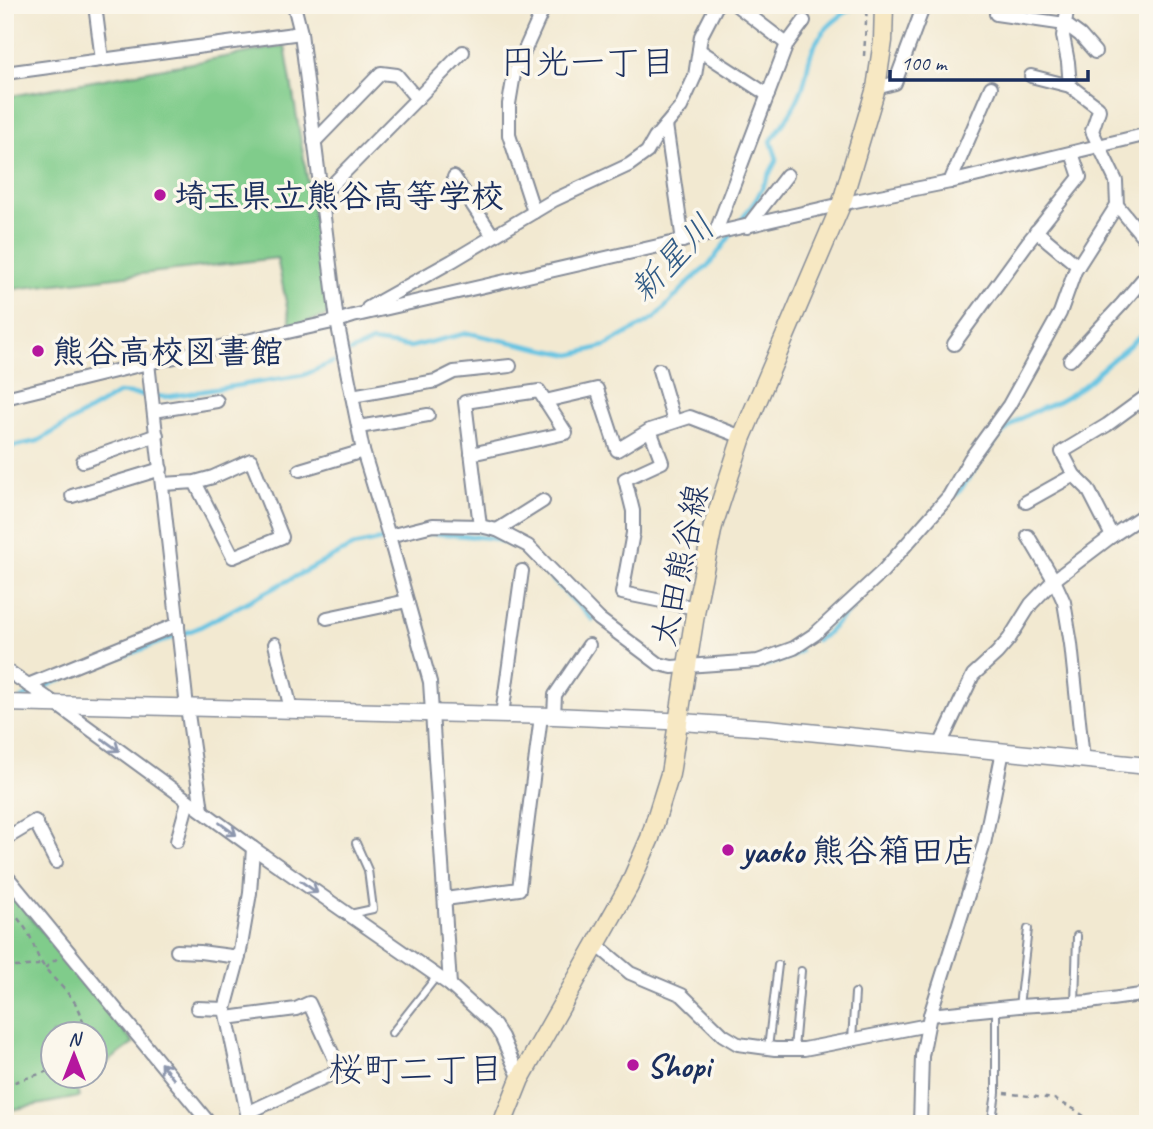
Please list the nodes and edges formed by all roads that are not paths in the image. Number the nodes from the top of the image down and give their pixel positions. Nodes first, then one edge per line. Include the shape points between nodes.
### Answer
1 (95, 5) edge
2 (294, 5) edge
3 (545, 5) edge
4 (717, 5) edge
5 (736, 5) edge
6 (884, 5) edge
7 (924, 5) edge
8 (1068, 5) edge
9 (996, 14) dead end
10 (804, 21) dead end
11 (1065, 24) junction
12 (301, 33) junction
13 (787, 44) junction
14 (699, 50) junction
15 (463, 52) dead end
16 (1095, 52) dead end
17 (102, 60) junction
18 (5, 73) edge
19 (1031, 76) dead end
20 (1070, 86) junction
21 (991, 87) dead end
22 (876, 88) junction
23 (768, 95) junction
24 (417, 99) junction
25 (666, 125) junction
26 (1147, 133) edge
27 (314, 142) junction
28 (1100, 147) junction
29 (1072, 153) junction
30 (787, 175) dead end
31 (454, 177) dead end
32 (950, 182) junction
33 (321, 196) junction
34 (841, 205) junction
35 (1116, 205) junction
36 (534, 212) junction
37 (746, 227) junction
38 (1036, 231) junction
39 (719, 233) junction
40 (494, 236) junction
41 (683, 241) junction
42 (1148, 243) edge
43 (1077, 266) junction
44 (1148, 273) edge
45 (353, 316) junction
46 (337, 321) junction
47 (954, 344) dead end
48 (1070, 360) dead end
49 (148, 363) junction
50 (510, 366) dead end
51 (659, 370) dead end
52 (1148, 395) edge
53 (352, 396) junction
54 (5, 398) edge
55 (217, 401) dead end
56 (545, 401) junction
57 (153, 408) junction
58 (428, 415) dead end
59 (674, 421) junction
60 (359, 427) junction
61 (650, 430) junction
62 (157, 435) junction
63 (742, 437) junction
64 (363, 450) junction
65 (471, 454) junction
66 (83, 461) dead end
67 (160, 469) junction
68 (300, 470) dead end
69 (1074, 475) junction
70 (195, 482) junction
71 (163, 484) junction
72 (72, 496) dead end
73 (543, 501) dead end
74 (1026, 502) dead end
75 (1148, 512) edge
76 (480, 527) junction
77 (496, 530) junction
78 (389, 536) junction
79 (1028, 536) dead end
80 (1112, 536) junction
81 (522, 571) dead end
82 (1054, 580) junction
83 (407, 601) junction
84 (696, 608) junction
85 (327, 618) dead end
86 (178, 624) junction
87 (275, 644) dead end
88 (589, 645) dead end
89 (5, 669) edge
90 (686, 671) junction
91 (28, 685) junction
92 (50, 700) junction
93 (13, 703) edge
94 (187, 707) junction
95 (291, 709) junction
96 (432, 714) junction
97 (502, 715) junction
98 (548, 716) junction
99 (678, 722) junction
100 (940, 746) junction
101 (1003, 751) junction
102 (1083, 759) junction
103 (1148, 766) edge
104 (188, 801) junction
105 (202, 810) junction
106 (5, 839) edge
107 (177, 841) dead end
108 (356, 843) dead end
109 (253, 848) junction
110 (56, 862) dead end
111 (5, 874) edge
112 (445, 899) junction
113 (348, 914) junction
114 (1028, 929) dead end
115 (1077, 936) dead end
116 (597, 945) junction
117 (177, 951) dead end
118 (239, 957) junction
119 (778, 965) dead end
120 (801, 971) dead end
121 (437, 976) junction
122 (450, 985) junction
123 (855, 993) dead end
124 (1148, 994) edge
125 (1075, 1004) junction
126 (1019, 1006) junction
127 (197, 1008) dead end
128 (996, 1008) junction
129 (226, 1013) junction
130 (930, 1020) junction
131 (392, 1033) dead end
132 (852, 1040) junction
133 (768, 1048) junction
134 (794, 1049) junction
135 (520, 1079) junction
136 (247, 1118) edge
137 (208, 1121) edge
138 (193, 1124) edge
139 (502, 1124) edge
140 (920, 1124) edge
141 (993, 1124) edge

1 - 17 street
2 - 12 street
3 - 36 street via 514,74 509,104 509,135
4 - 14 street
5 - 13 street
6 - 22 main road, 太田熊谷線
7 - 22 street via 895,83
8 - 11 street
9 - 11 street
10 - 13 street
11 - 16 street
11 - 20 street
12 - 17 street
12 - 27 street
13 - 23 street
14 - 23 street
14 - 25 street via 695,76 681,107
15 - 24 street
17 - 18 street
19 - 20 street
20 - 28 street via 1098,107 1092,131
21 - 32 street
22 - 34 main road, 太田熊谷線
23 - 39 street
24 - 27 street via 397,75 381,73
24 - 33 street
25 - 36 street via 647,152 629,165
25 - 41 street
26 - 28 street
27 - 33 street
28 - 29 street
28 - 35 street via 1116,181
29 - 32 street
29 - 38 street via 1080,177
30 - 37 street
31 - 40 street
32 - 34 street
33 - 46 street
34 - 37 street
34 - 63 main road, 太田熊谷線
35 - 42 street
35 - 43 street
36 - 40 street
37 - 39 street
38 - 43 street
38 - 47 street
39 - 41 street
40 - 45 street
41 - 45 street
43 - 90 street via 1060,313 1009,405 949,496 883,571 794,648 758,661
44 - 48 street
45 - 46 street
46 - 49 street
46 - 53 street
49 - 54 street
49 - 57 street
50 - 53 street via 454,372 436,381
51 - 59 street
52 - 69 street via 1062,452
53 - 60 street
55 - 57 street
56 - 61 street via 597,389 617,450
56 - 65 street via 566,433
56 - 65 street via 539,391 465,402
57 - 62 street
58 - 60 street
59 - 61 street
59 - 63 street via 690,417
60 - 64 street
61 - 84 street via 662,462 625,479 633,533 622,593
62 - 66 street
62 - 67 street
63 - 84 main road, 太田熊谷線 via 713,527
64 - 68 street
64 - 78 street
65 - 76 street
67 - 71 street
67 - 72 street
69 - 74 street
69 - 80 street via 1088,488
70 - 70 street via 251,460 282,537 233,557
70 - 71 street
71 - 86 street
73 - 77 street
75 - 80 street
76 - 77 street
76 - 78 street via 433,525
77 - 90 street via 528,546 599,619 659,664
78 - 83 street
79 - 82 street
80 - 82 street
81 - 97 street
82 - 100 street via 1031,604 1009,639 973,676
82 - 102 street via 1064,602 1071,644
83 - 85 street
83 - 96 street via 430,682
84 - 90 main road, 太田熊谷線
86 - 91 street
86 - 94 street
87 - 95 street
88 - 98 street via 555,695
89 - 91 street
90 - 99 main road, 太田熊谷線
91 - 92 street
92 - 93 street
92 - 94 street
92 -> 104 street
94 - 95 street
94 - 105 street
95 - 96 street
96 - 97 street
96 - 112 street
97 - 98 street
98 - 99 street
98 - 112 street via 519,889
99 - 100 street
99 - 116 main road, 太田熊谷線 via 670,774 650,838
100 - 101 street
101 - 102 street
101 - 130 street via 984,844
102 - 103 street
104 - 105 street
104 - 107 street
105 -> 109 street
106 - 110 street via 35,821
108 - 113 lane via 368,870 373,909
109 -> 113 street
109 - 118 street
137 -> 111 street
112 - 122 street
113 - 121 street
114 - 126 lane
115 - 125 lane
116 - 133 street via 630,974 682,995 723,1035 738,1044
116 - 135 main road, 太田熊谷線
117 - 118 street
118 - 129 street
119 - 133 lane
120 - 134 lane
121 - 122 street
121 - 131 lane
122 - 135 street via 495,1026
123 - 132 lane
124 - 125 street
125 - 126 street
126 - 128 street
127 - 129 street
128 - 130 street
128 - 141 lane
129 - 136 street
129 - 136 street via 296,1009 309,1003 340,1070
130 - 132 street
130 - 140 street via 922,1056
132 - 134 street
133 - 134 street
135 - 139 main road, 太田熊谷線
137 - 138 street

